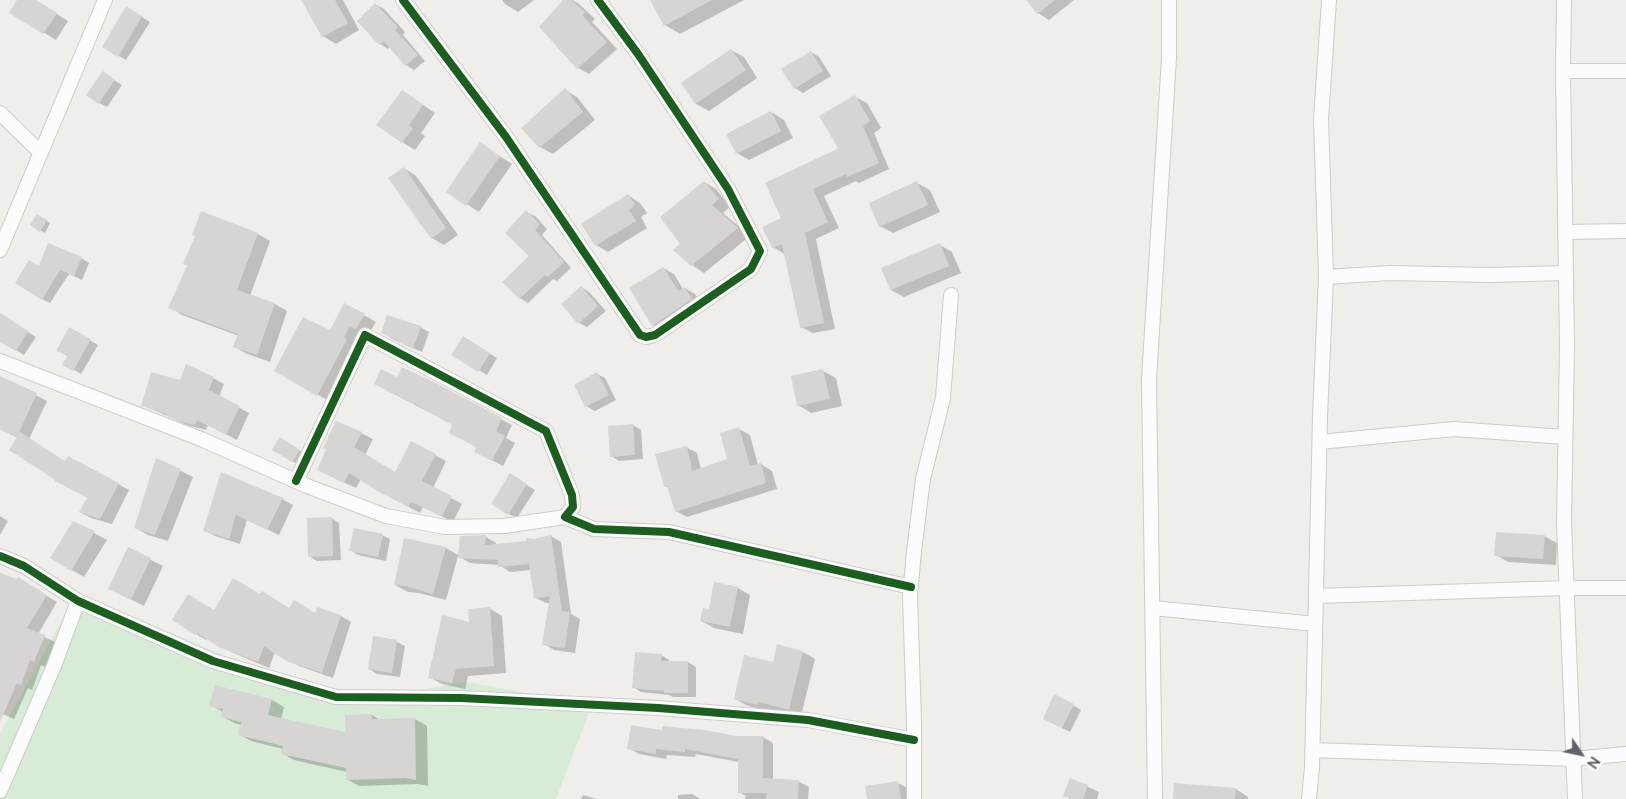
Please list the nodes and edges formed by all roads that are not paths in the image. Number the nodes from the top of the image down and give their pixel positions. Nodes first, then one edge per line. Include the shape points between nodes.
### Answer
1 (105, 0) edge
2 (403, 0) edge
3 (598, 0) edge
4 (1169, 0) edge
5 (1329, 0) edge
6 (1564, 0) edge
7 (1563, 71) junction
8 (1626, 72) edge
9 (0, 113) edge
10 (41, 153) junction
11 (1626, 231) edge
12 (1565, 232) junction
13 (0, 250) edge
14 (1566, 273) junction
15 (1326, 277) junction
16 (951, 295) dead end
17 (0, 361) edge
18 (1565, 437) junction
19 (1320, 442) junction
20 (296, 482) junction
21 (565, 517) junction
22 (0, 556) edge
23 (911, 587) junction
24 (1565, 588) junction
25 (1626, 588) edge
26 (1316, 596) junction
27 (78, 601) junction
28 (1153, 608) junction
29 (1315, 624) junction
30 (914, 740) junction
31 (1312, 750) junction
32 (1626, 754) edge
33 (1573, 758) junction
34 (0, 791) edge
35 (914, 799) edge
36 (1155, 799) edge
37 (1309, 799) edge
38 (1574, 799) edge

1 - 10 street
2 - 3 street via 506,138 640,335 646,337 655,335 751,269 760,250 728,189
4 - 28 street via 1169,58 1149,379
5 - 15 street via 1321,119
6 - 7 street
7 - 8 street
7 - 12 street
9 - 10 street
10 - 13 street
11 - 12 street
12 - 14 street
14 - 15 street via 1390,273
14 - 18 street
15 - 19 street
16 - 23 street via 944,398 923,480
17 - 20 street via 201,439
18 - 19 street via 1454,429
18 - 24 street
19 - 26 street
20 - 21 street via 386,516 445,526 504,526
20 - 21 street via 364,335 546,431 572,495 573,507
21 - 23 street via 594,528 669,532
22 - 27 street via 24,566
23 - 30 street
24 - 25 street
24 - 26 street
24 - 33 street
26 - 29 street
27 - 30 street via 213,661 336,697 461,698 658,708 808,720
27 - 34 street
28 - 29 street
28 - 36 street
29 - 31 street
30 - 35 street
31 - 33 street
31 - 37 street
32 - 33 street
33 - 38 street

